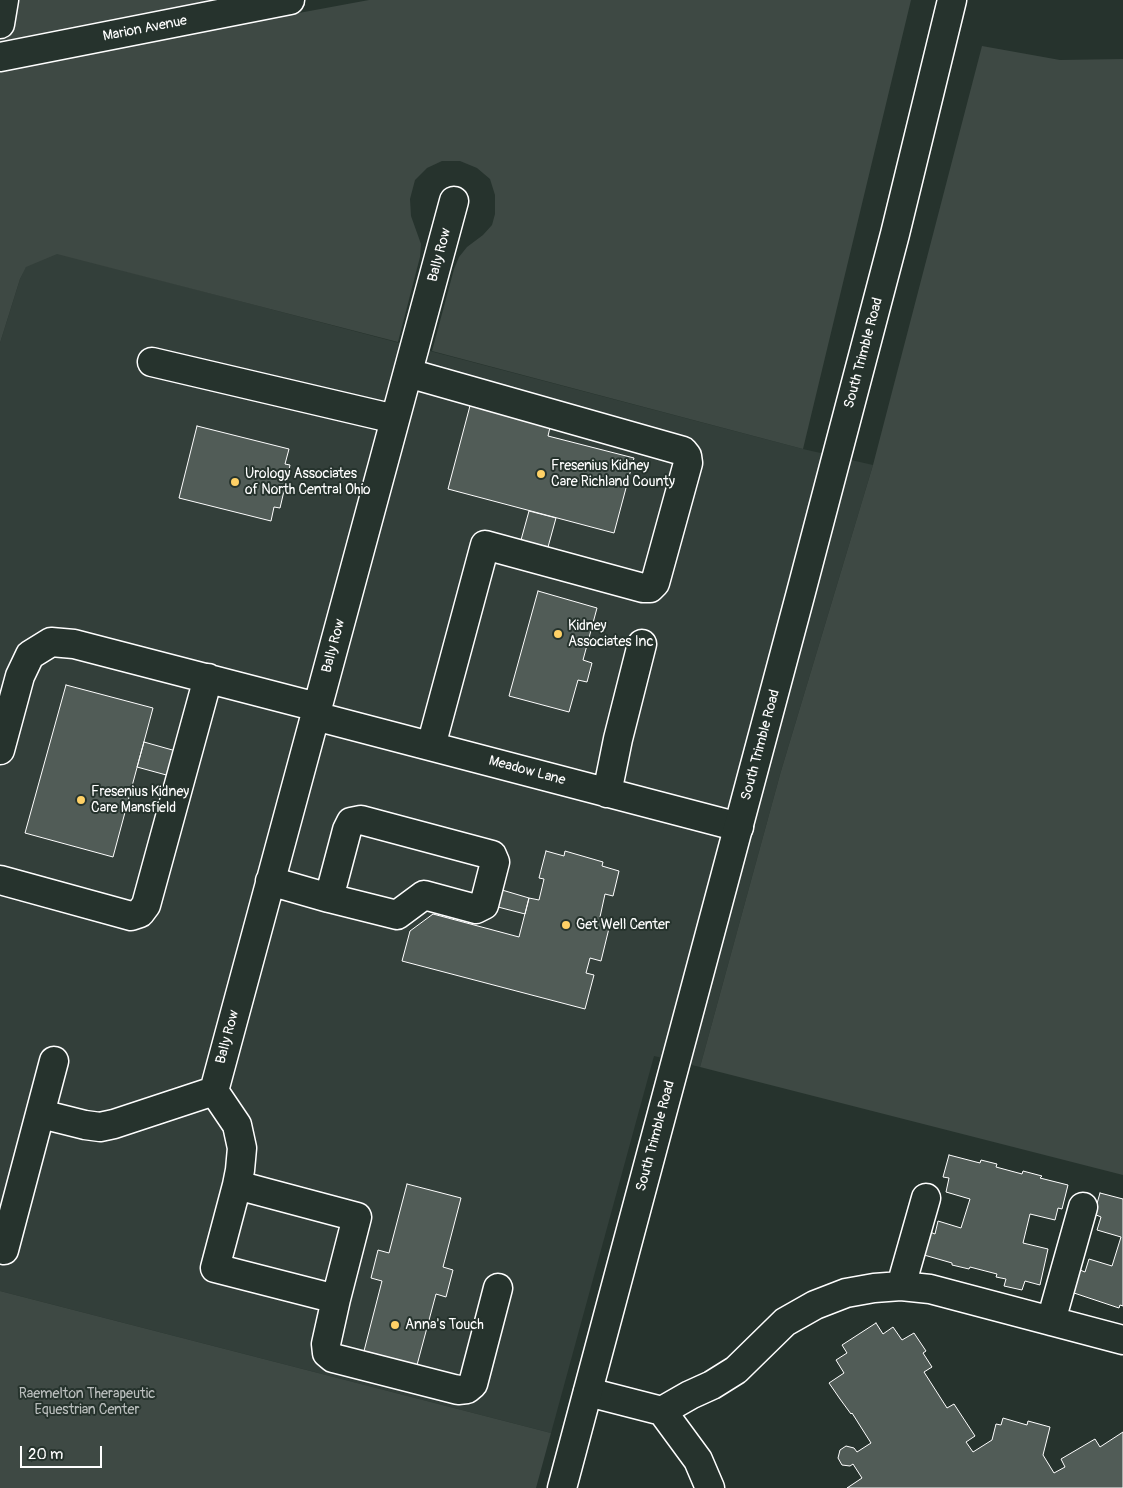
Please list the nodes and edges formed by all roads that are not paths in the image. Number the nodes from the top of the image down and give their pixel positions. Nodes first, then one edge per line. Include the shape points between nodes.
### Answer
1 (4, 0) edge
2 (290, 0) edge
3 (952, 0) edge
4 (0, 24) edge
5 (0, 58) edge
6 (454, 201) dead end
7 (152, 362) dead end
8 (408, 374) junction
9 (395, 419) junction
10 (642, 644) dead end
11 (208, 678) junction
12 (316, 712) junction
13 (431, 746) junction
14 (0, 750) edge
15 (607, 793) junction
16 (739, 827) junction
17 (0, 880) edge
18 (270, 881) junction
19 (329, 898) junction
20 (54, 1061) dead end
21 (214, 1091) junction
22 (41, 1114) junction
23 (237, 1185) junction
24 (926, 1198) dead end
25 (1083, 1207) dead end
26 (4, 1250) dead end
27 (900, 1286) junction
28 (498, 1288) dead end
29 (336, 1299) junction
30 (1051, 1321) junction
31 (1123, 1340) edge
32 (588, 1392) junction
33 (662, 1411) junction
34 (562, 1488) edge
35 (710, 1488) edge

1 - 4 street
2 - 5 street, Marion Avenue
3 - 16 street, South Trimble Road via 895,234
6 - 8 street, Bally Row
7 - 9 street
8 - 9 street, Bally Row
8 - 13 street via 683,452 688,463 655,583 650,588 485,545
9 - 12 street, Bally Row
10 - 15 street
11 - 12 street, Meadow Lane
11 - 14 street, Meadow Lane via 74,644 51,642 30,654 20,676
11 - 17 street via 146,905 140,913 131,916
12 - 13 street, Meadow Lane
12 - 18 street, Bally Row
13 - 15 street, Meadow Lane
15 - 16 street, Meadow Lane
16 - 32 street, South Trimble Road
18 - 19 street
18 - 21 street, Bally Row
19 - 19 street via 397,915 424,895 476,909 484,904 495,862 492,854 361,820 351,822
20 - 22 street
21 - 22 street via 100,1126
21 - 23 street via 237,1125 242,1148
22 - 26 street
23 - 29 street via 357,1217
23 - 29 street via 215,1268
24 - 27 street
25 - 30 street
27 - 30 street via 930,1289
27 - 33 street via 846,1293 815,1305 785,1322 736,1370
28 - 29 street via 473,1384 458,1390 333,1358 327,1353 326,1344
30 - 31 street
32 - 33 street
32 - 34 street, South Trimble Road
33 - 35 street via 698,1460

